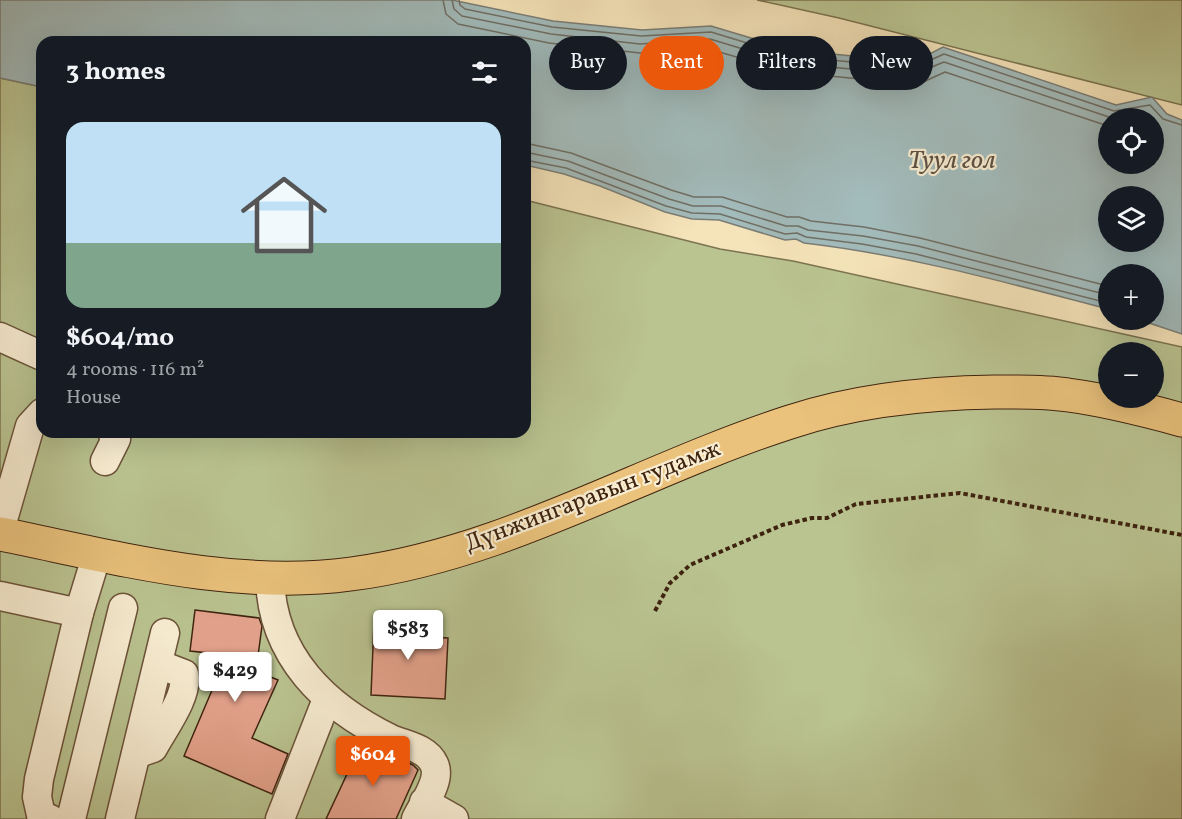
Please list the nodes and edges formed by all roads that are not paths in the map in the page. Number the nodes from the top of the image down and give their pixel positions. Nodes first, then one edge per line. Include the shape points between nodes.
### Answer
1 (0, 337) edge
2 (36, 353) edge
3 (36, 420) edge
4 (1182, 420) edge
5 (115, 438) edge
6 (105, 461) dead end
7 (0, 532) edge
8 (97, 554) junction
9 (270, 579) junction
10 (0, 596) edge
11 (123, 608) dead end
12 (79, 613) junction
13 (165, 633) dead end
14 (327, 699) junction
15 (420, 811) edge
16 (44, 818) edge
17 (71, 819) edge
18 (120, 819) edge
19 (280, 819) edge
20 (454, 819) edge

1 - 2 street
3 - 7 street via 30,426
4 - 9 main road, Дүнжингаравын гудамж via 1065,394 951,393 877,400 790,421 561,513 424,560 352,574
5 - 6 street
7 - 8 main road, Дүнжингаравын гудамж
8 - 9 main road, Дүнжингаравын гудамж via 194,572
8 - 12 street
9 - 14 street via 275,615 286,644
10 - 12 street
11 - 17 street
12 - 16 street via 39,779 37,797
13 - 18 street
14 - 15 street via 366,726 428,755 436,773
14 - 19 street
15 - 20 street

